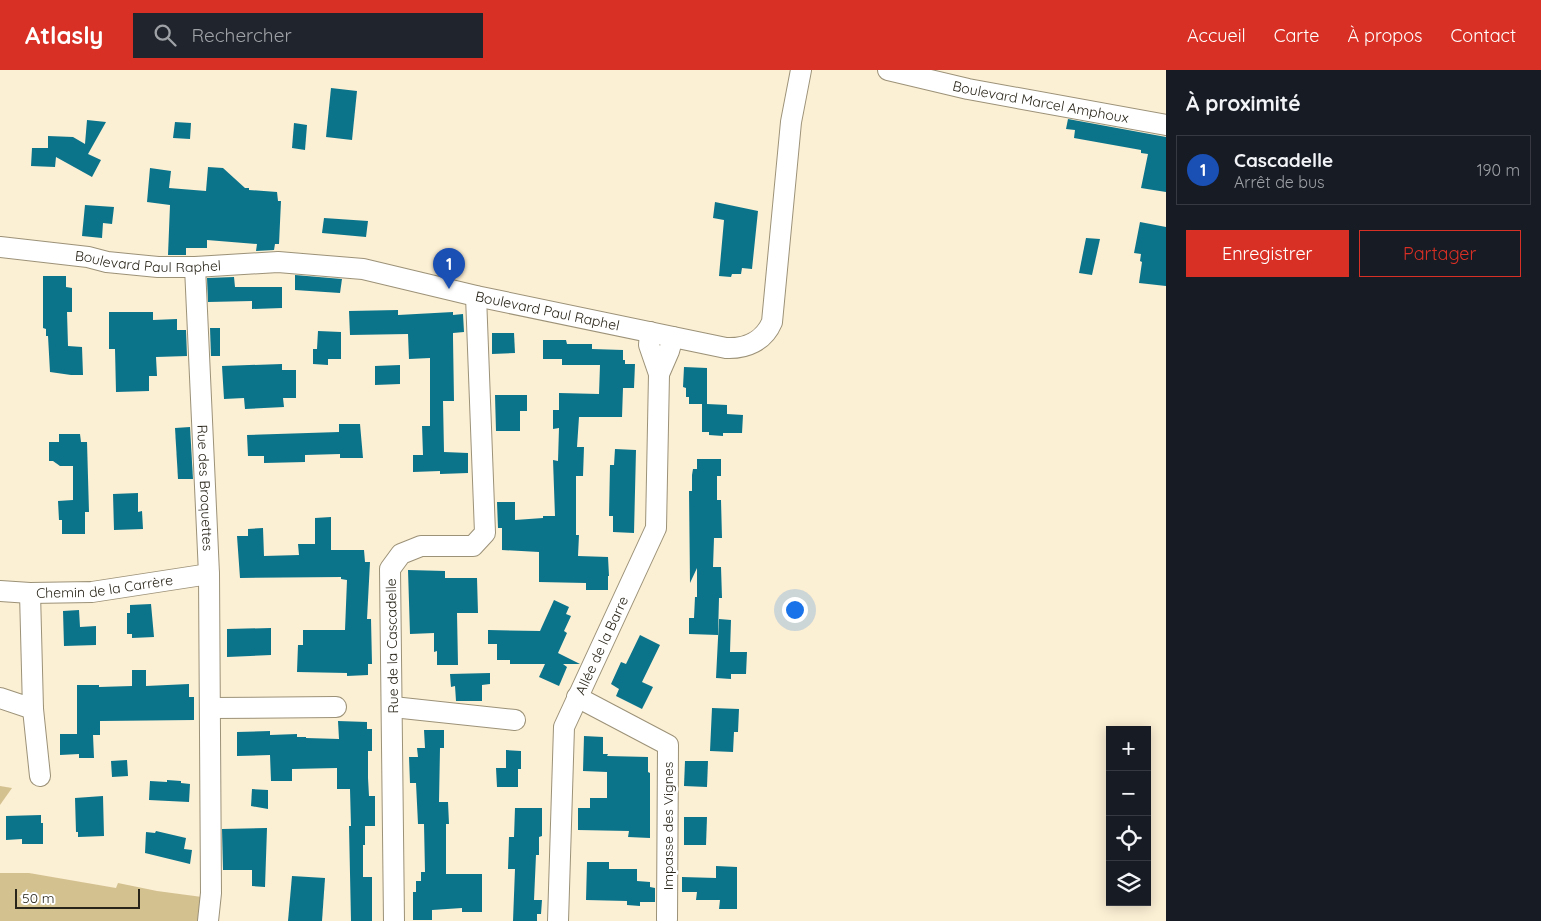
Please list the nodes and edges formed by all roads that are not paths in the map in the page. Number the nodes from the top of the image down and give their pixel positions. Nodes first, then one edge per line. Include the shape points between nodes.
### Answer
1 (801, 70) edge
2 (888, 70) edge
3 (1166, 125) edge
4 (0, 247) edge
5 (195, 267) junction
6 (476, 296) junction
7 (650, 332) junction
8 (673, 337) junction
9 (659, 374) junction
10 (209, 574) junction
11 (0, 591) edge
12 (30, 593) junction
13 (0, 698) edge
14 (577, 698) junction
15 (336, 707) dead end
16 (393, 707) junction
17 (210, 708) junction
18 (33, 709) junction
19 (514, 720) dead end
20 (40, 776) dead end
21 (667, 919) dead end
22 (208, 921) edge
23 (394, 921) edge
24 (558, 921) edge

1 - 8 street, Boulevard Paul Raphel via 791,122 774,316 769,329 758,340 737,349
2 - 3 street, Boulevard Marcel Amphoux via 968,89
4 - 5 street, Boulevard Paul Raphel via 107,262
5 - 6 street, Boulevard Paul Raphel via 278,262 363,269
5 - 10 street, Rue des Broquettes
6 - 7 street, Boulevard Paul Raphel
6 - 16 street, Rue de la Cascadelle via 485,533 473,546 414,548 401,554 390,569
7 - 8 street, Boulevard Paul Raphel
7 - 9 street, Allée de la Barre via 648,345
8 - 9 street, Allée de la Barre
9 - 14 street, Allée de la Barre via 656,528
10 - 12 street, Chemin de la Carrère via 92,592
10 - 17 street, Rue des Broquettes
11 - 12 street, Chemin de la Carrère
12 - 18 street
13 - 18 street
14 - 21 street, Impasse des Vignes via 668,745
14 - 24 street, Allée de la Barre via 564,727
15 - 17 street
16 - 19 street
16 - 23 street, Rue de la Cascadelle
17 - 22 street, Rue des Broquettes via 211,893
18 - 20 street

